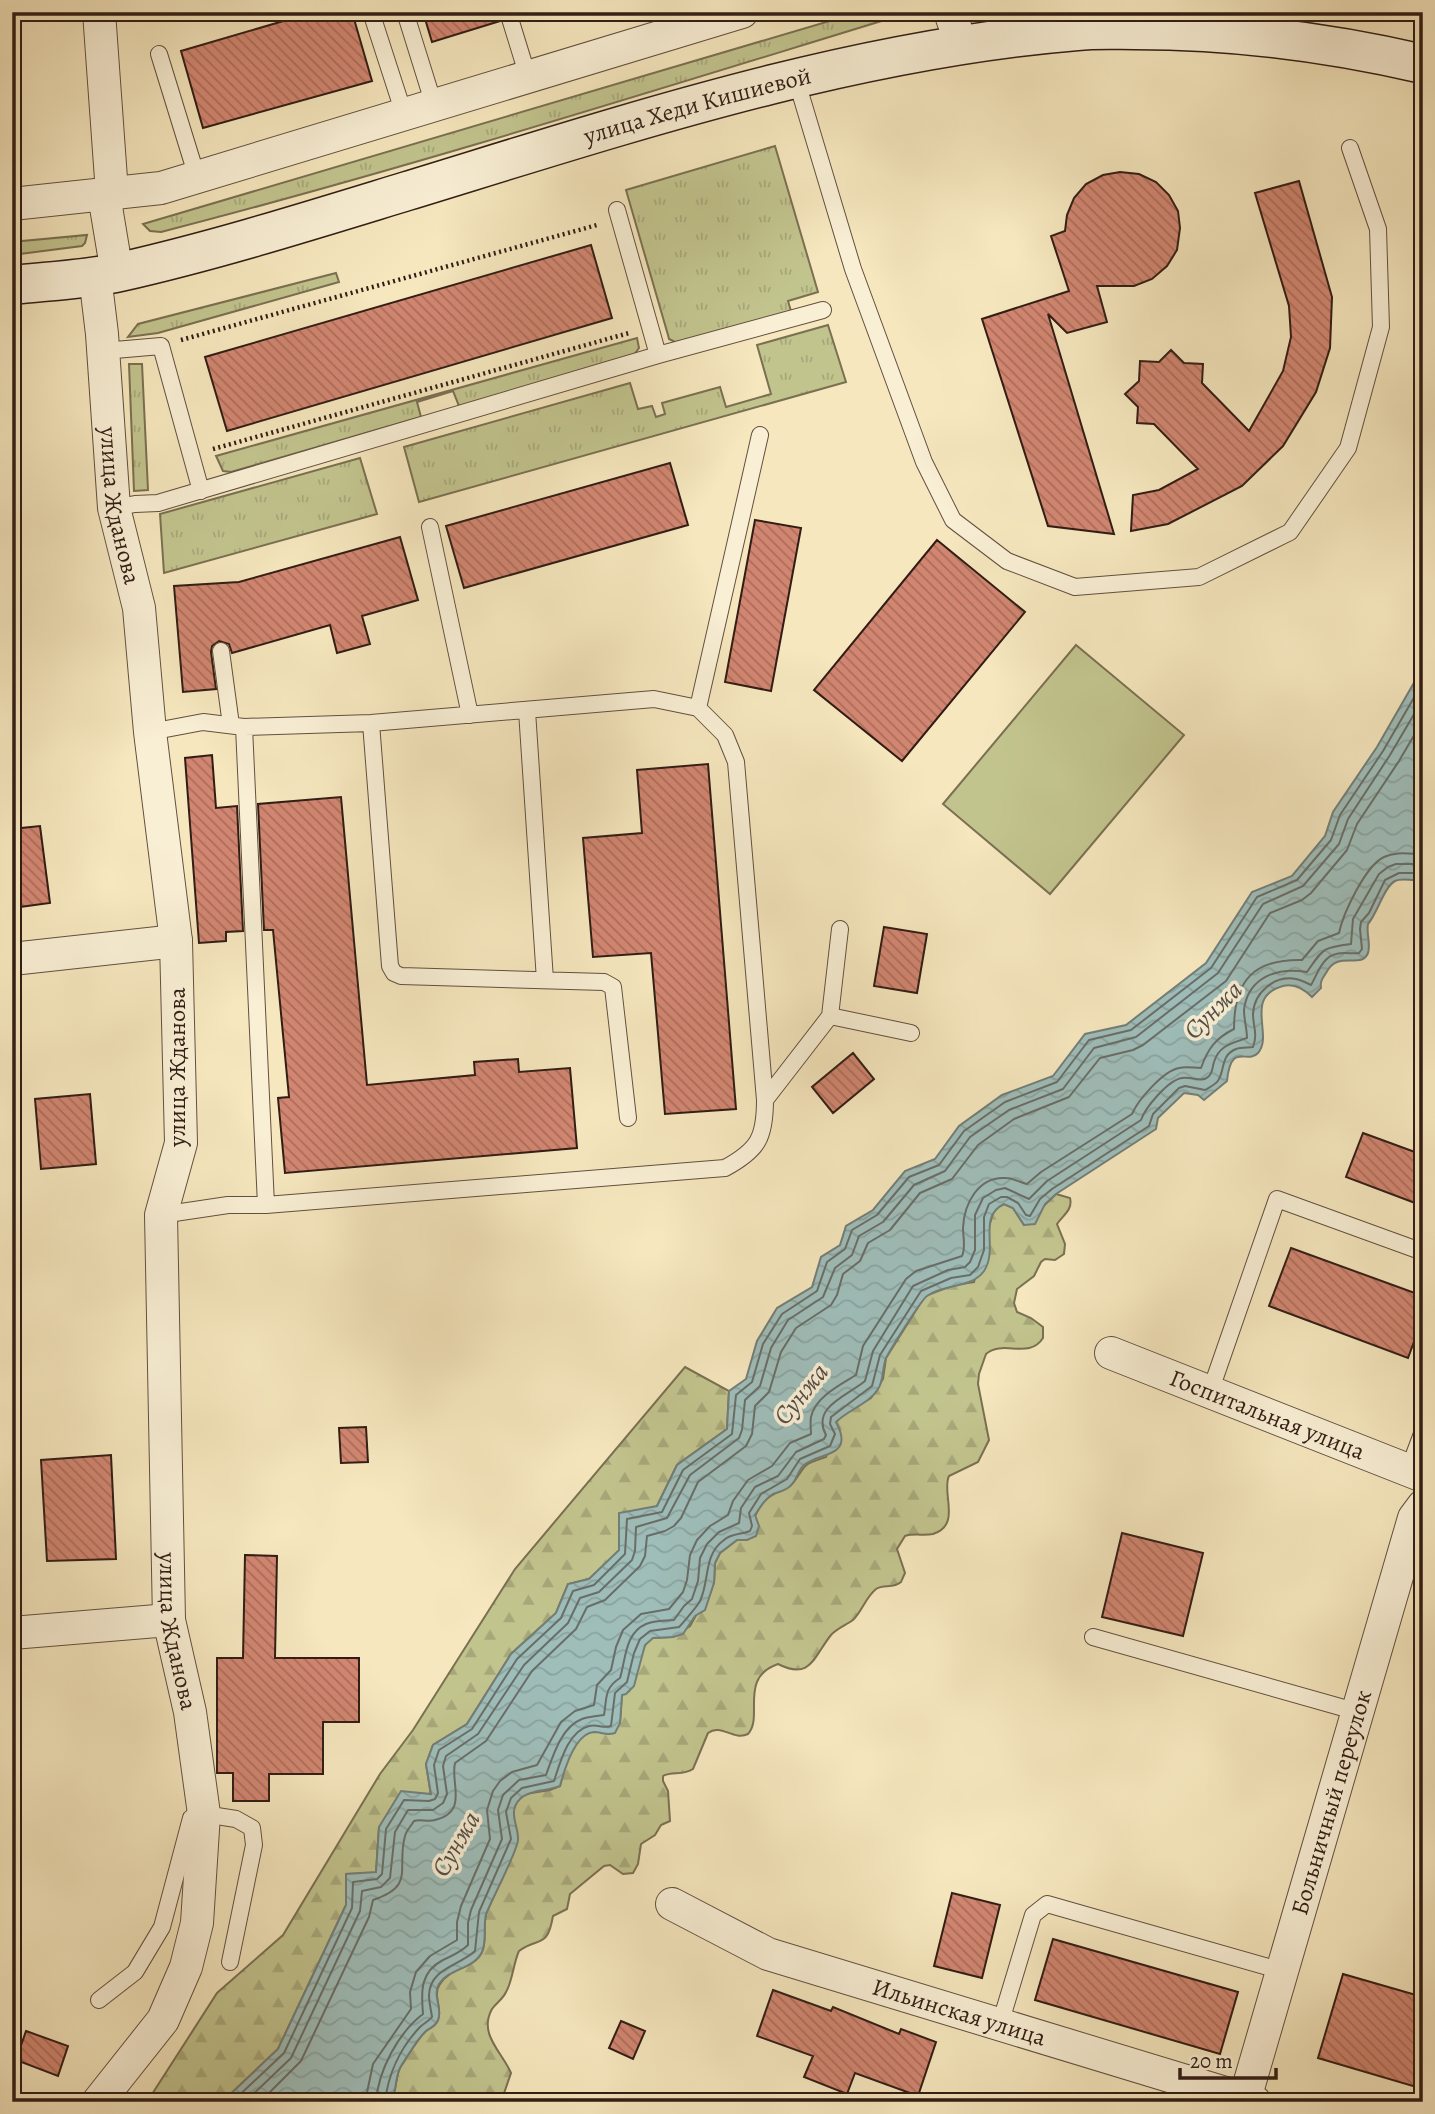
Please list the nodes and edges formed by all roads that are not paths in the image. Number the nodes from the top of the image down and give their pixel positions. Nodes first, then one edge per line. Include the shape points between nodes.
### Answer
1 (99, 12) edge
2 (371, 12) edge
3 (405, 12) edge
4 (508, 12) edge
5 (740, 12) edge
6 (955, 28) edge
7 (159, 54) dead end
8 (1410, 61) edge
9 (528, 77) junction
10 (796, 78) junction
11 (434, 105) junction
12 (404, 114) junction
13 (1350, 148) dead end
14 (197, 177) junction
15 (112, 193) junction
16 (12, 204) edge
17 (617, 210) dead end
18 (106, 274) junction
19 (12, 285) edge
20 (823, 310) dead end
21 (103, 351) junction
22 (658, 355) junction
23 (760, 435) dead end
24 (201, 491) junction
25 (114, 508) junction
26 (430, 527) dead end
27 (221, 651) dead end
28 (698, 708) junction
29 (527, 711) junction
30 (470, 715) junction
31 (371, 723) junction
32 (237, 726) junction
33 (150, 732) junction
34 (841, 929) dead end
35 (176, 940) junction
36 (12, 959) edge
37 (545, 980) junction
38 (830, 1016) junction
39 (911, 1033) dead end
40 (765, 1100) junction
41 (628, 1118) dead end
42 (266, 1205) junction
43 (161, 1215) junction
44 (1423, 1252) edge
45 (1111, 1353) dead end
46 (1210, 1392) junction
47 (1423, 1431) edge
48 (1416, 1473) edge
49 (1423, 1506) edge
50 (169, 1620) junction
51 (12, 1633) edge
52 (1093, 1637) dead end
53 (1358, 1712) junction
54 (200, 1779) junction
55 (204, 1814) junction
56 (672, 1904) dead end
57 (230, 1962) dead end
58 (1282, 1971) junction
59 (99, 2000) dead end
60 (1000, 2024) junction
61 (1248, 2101) edge
62 (98, 2102) edge

1 - 15 street, улица Жданова
2 - 12 lane
3 - 11 lane
4 - 9 lane
5 - 9 street
6 - 8 main road, улица Хеди Кишиевой via 1238,33
6 - 10 main road, улица Хеди Кишиевой
7 - 14 lane
9 - 11 street
10 - 13 lane via 853,269 924,463 953,520 1007,561 1075,587 1199,577 1290,532 1348,448 1381,327 1378,229
10 - 18 main road, улица Хеди Кишиевой via 243,241
11 - 12 street
12 - 14 street
14 - 15 street via 160,188
15 - 16 street
15 - 18 street, улица Жданова via 106,207
17 - 22 lane
18 - 19 main road, улица Хеди Кишиевой
18 - 21 street, улица Жданова
20 - 22 lane
21 - 24 lane via 161,345
21 - 25 street, улица Жданова
22 - 24 lane
23 - 28 lane
24 - 25 lane via 158,503
25 - 33 street, улица Жданова via 139,608
26 - 30 lane
27 - 32 lane
28 - 29 lane via 654,699
28 - 40 lane via 725,735 736,762
29 - 30 lane
29 - 37 lane
30 - 31 lane
31 - 32 lane
31 - 37 lane via 394,973
32 - 33 lane via 199,722
32 - 42 lane
33 - 35 street, улица Жданова
34 - 38 lane
35 - 36 street
35 - 43 street, улица Жданова via 181,1143
37 - 41 lane via 604,982 613,987
38 - 39 lane
38 - 40 lane
40 - 42 lane via 765,1122 758,1141 746,1157 725,1167
42 - 43 lane via 228,1205
43 - 50 street, улица Жданова
44 - 46 lane via 1277,1199
45 - 46 street, Госпитальная улица
46 - 48 street, Госпитальная улица
47 - 48 lane
49 - 53 street, Больничный переулок via 1414,1518
50 - 51 street
50 - 54 street, улица Жданова
52 - 53 lane
53 - 58 street, Больничный переулок
54 - 55 street, улица Жданова
54 - 59 lane via 162,1927 135,1972
55 - 57 lane via 236,1819 252,1828 254,1845
55 - 62 street, улица Жданова via 197,1923 186,1967 163,2020
56 - 60 street, Ильинская улица via 768,1954
58 - 60 lane via 1047,1904 1033,1915
58 - 61 street, Больничный переулок
60 - 61 street, Ильинская улица

